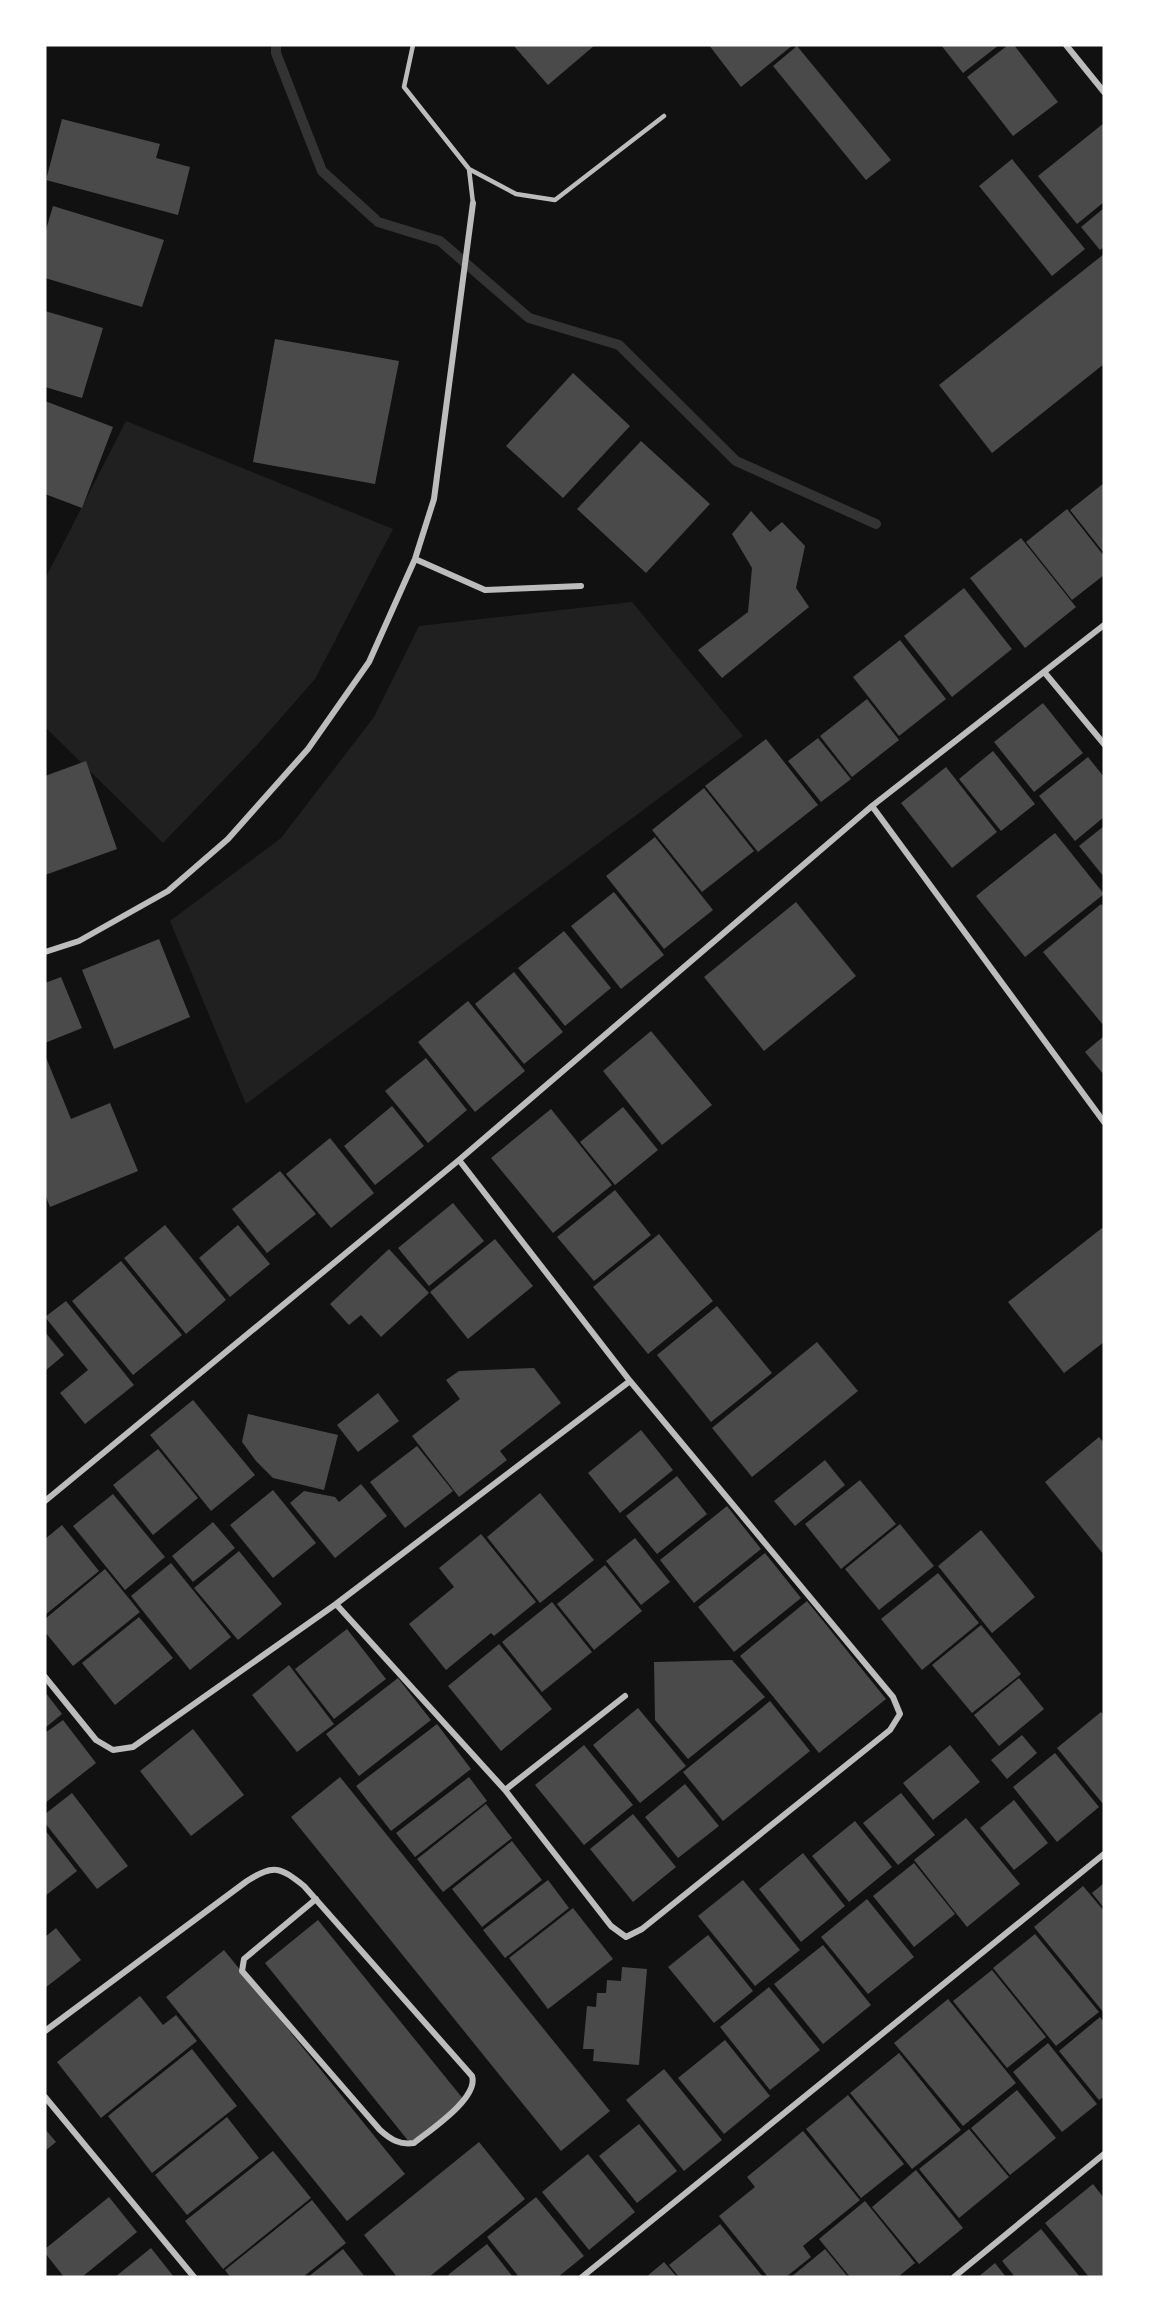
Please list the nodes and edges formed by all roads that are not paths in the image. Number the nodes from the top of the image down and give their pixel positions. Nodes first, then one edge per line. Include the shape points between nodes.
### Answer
1 (413, 45) edge
2 (1066, 45) edge
3 (1104, 92) edge
4 (664, 116) dead end
5 (470, 169) junction
6 (473, 203) joint
7 (415, 559) junction
8 (581, 586) dead end
9 (1104, 625) edge
10 (1045, 673) junction
11 (1104, 744) edge
12 (872, 806) junction
13 (45, 952) edge
14 (1104, 1122) edge
15 (459, 1160) junction
16 (630, 1381) junction
17 (45, 1501) edge
18 (336, 1604) junction
19 (45, 1677) edge
20 (625, 1696) dead end
21 (505, 1790) junction
22 (1104, 1854) edge
23 (316, 1899) junction
24 (45, 2031) edge
25 (45, 2097) edge
26 (1104, 2154) edge
27 (194, 2277) edge
28 (582, 2277) edge
29 (954, 2277) edge

1 - 5 lane via 404,87
2 - 3 street
4 - 5 lane via 555,200 516,194
5 - 6 lane
6 - 7 street via 434,499
7 - 8 street via 486,590
7 - 13 street via 369,662 308,749 228,839 168,891 79,940
9 - 10 street
10 - 11 street
10 - 12 street
12 - 14 street
12 - 15 street
15 - 16 street
15 - 17 street
16 - 18 street
16 - 21 street via 893,1697 900,1714 890,1730 642,1929 626,1937 611,1926
18 - 19 street via 133,1747 113,1750 96,1740
18 - 21 street
20 - 21 street
22 - 28 street
23 - 23 street via 472,2076 471,2090 461,2104 414,2143 396,2142 380,2130 242,1971 244,1959
23 - 24 street via 285,1872 276,1868 262,1872
25 - 27 street
26 - 29 street

